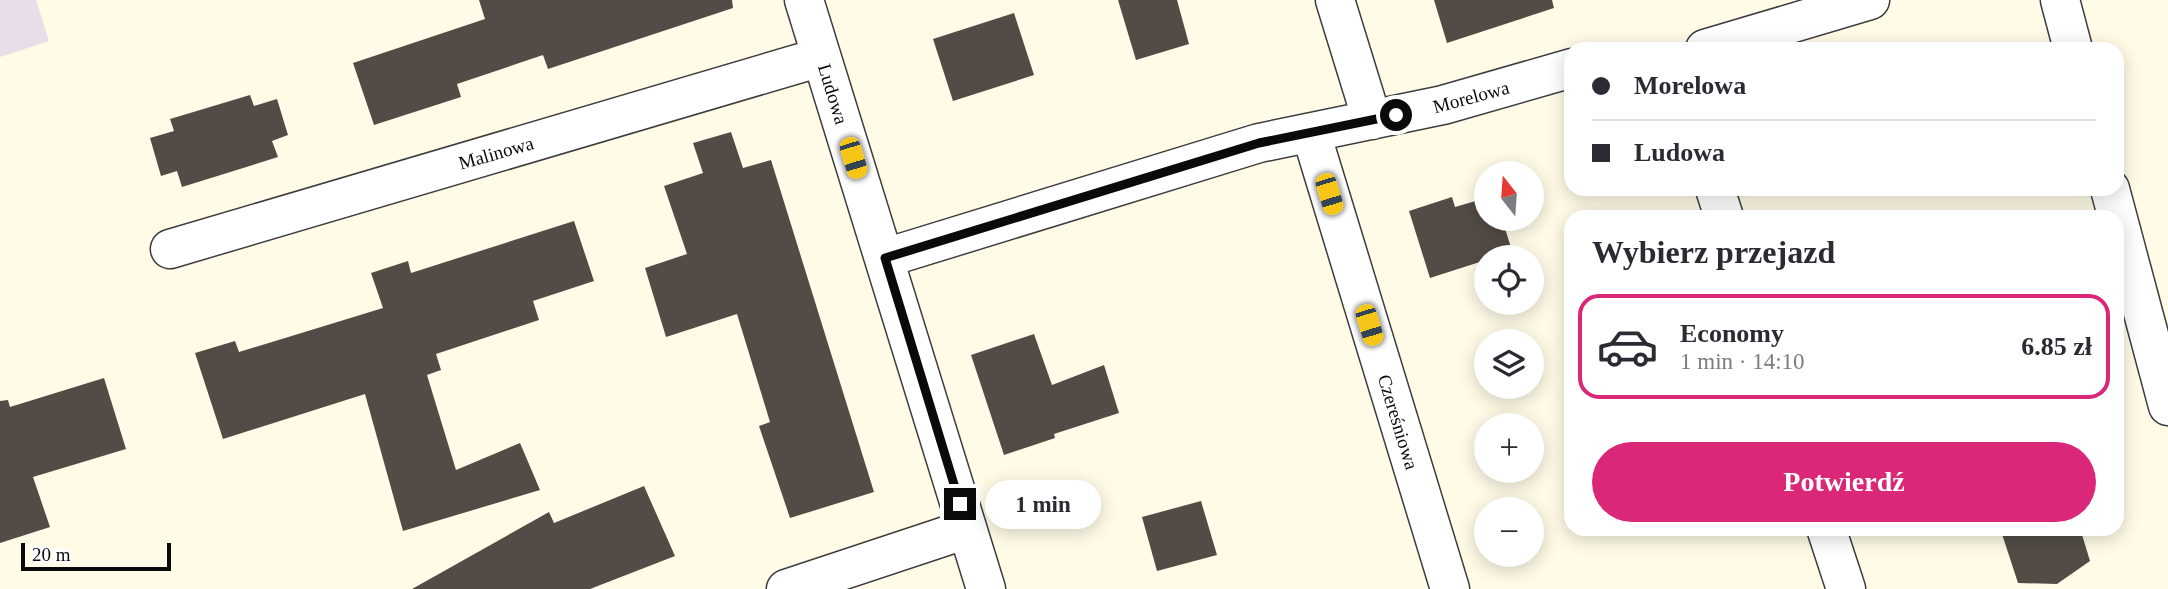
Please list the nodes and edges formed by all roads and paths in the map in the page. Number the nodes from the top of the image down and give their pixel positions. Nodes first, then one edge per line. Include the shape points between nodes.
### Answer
1 (804, 0) edge
2 (1335, 0) edge
3 (1870, 0) edge
4 (2060, 0) edge
5 (1729, 42) edge
6 (2071, 42) edge
7 (821, 57) junction
8 (1564, 70) edge
9 (1372, 120) junction
10 (1311, 133) junction
11 (2124, 241) edge
12 (170, 249) dead end
13 (885, 258) junction
14 (2168, 406) edge
15 (967, 529) junction
16 (1829, 536) edge
17 (786, 589) edge
18 (986, 589) edge
19 (1450, 589) edge
20 (1846, 589) edge

1 - 7 street, Ludowa
2 - 9 street
3 - 5 street
4 - 6 street
7 - 12 street, Malinowa
7 - 13 street, Ludowa
8 - 9 street, Morelowa
9 - 10 street, Morelowa
10 - 13 street, Morelowa via 1259,143
10 - 19 street, Czereśniowa
11 - 14 street
13 - 15 street, Ludowa
15 - 17 street
15 - 18 street, Ludowa
16 - 20 street

